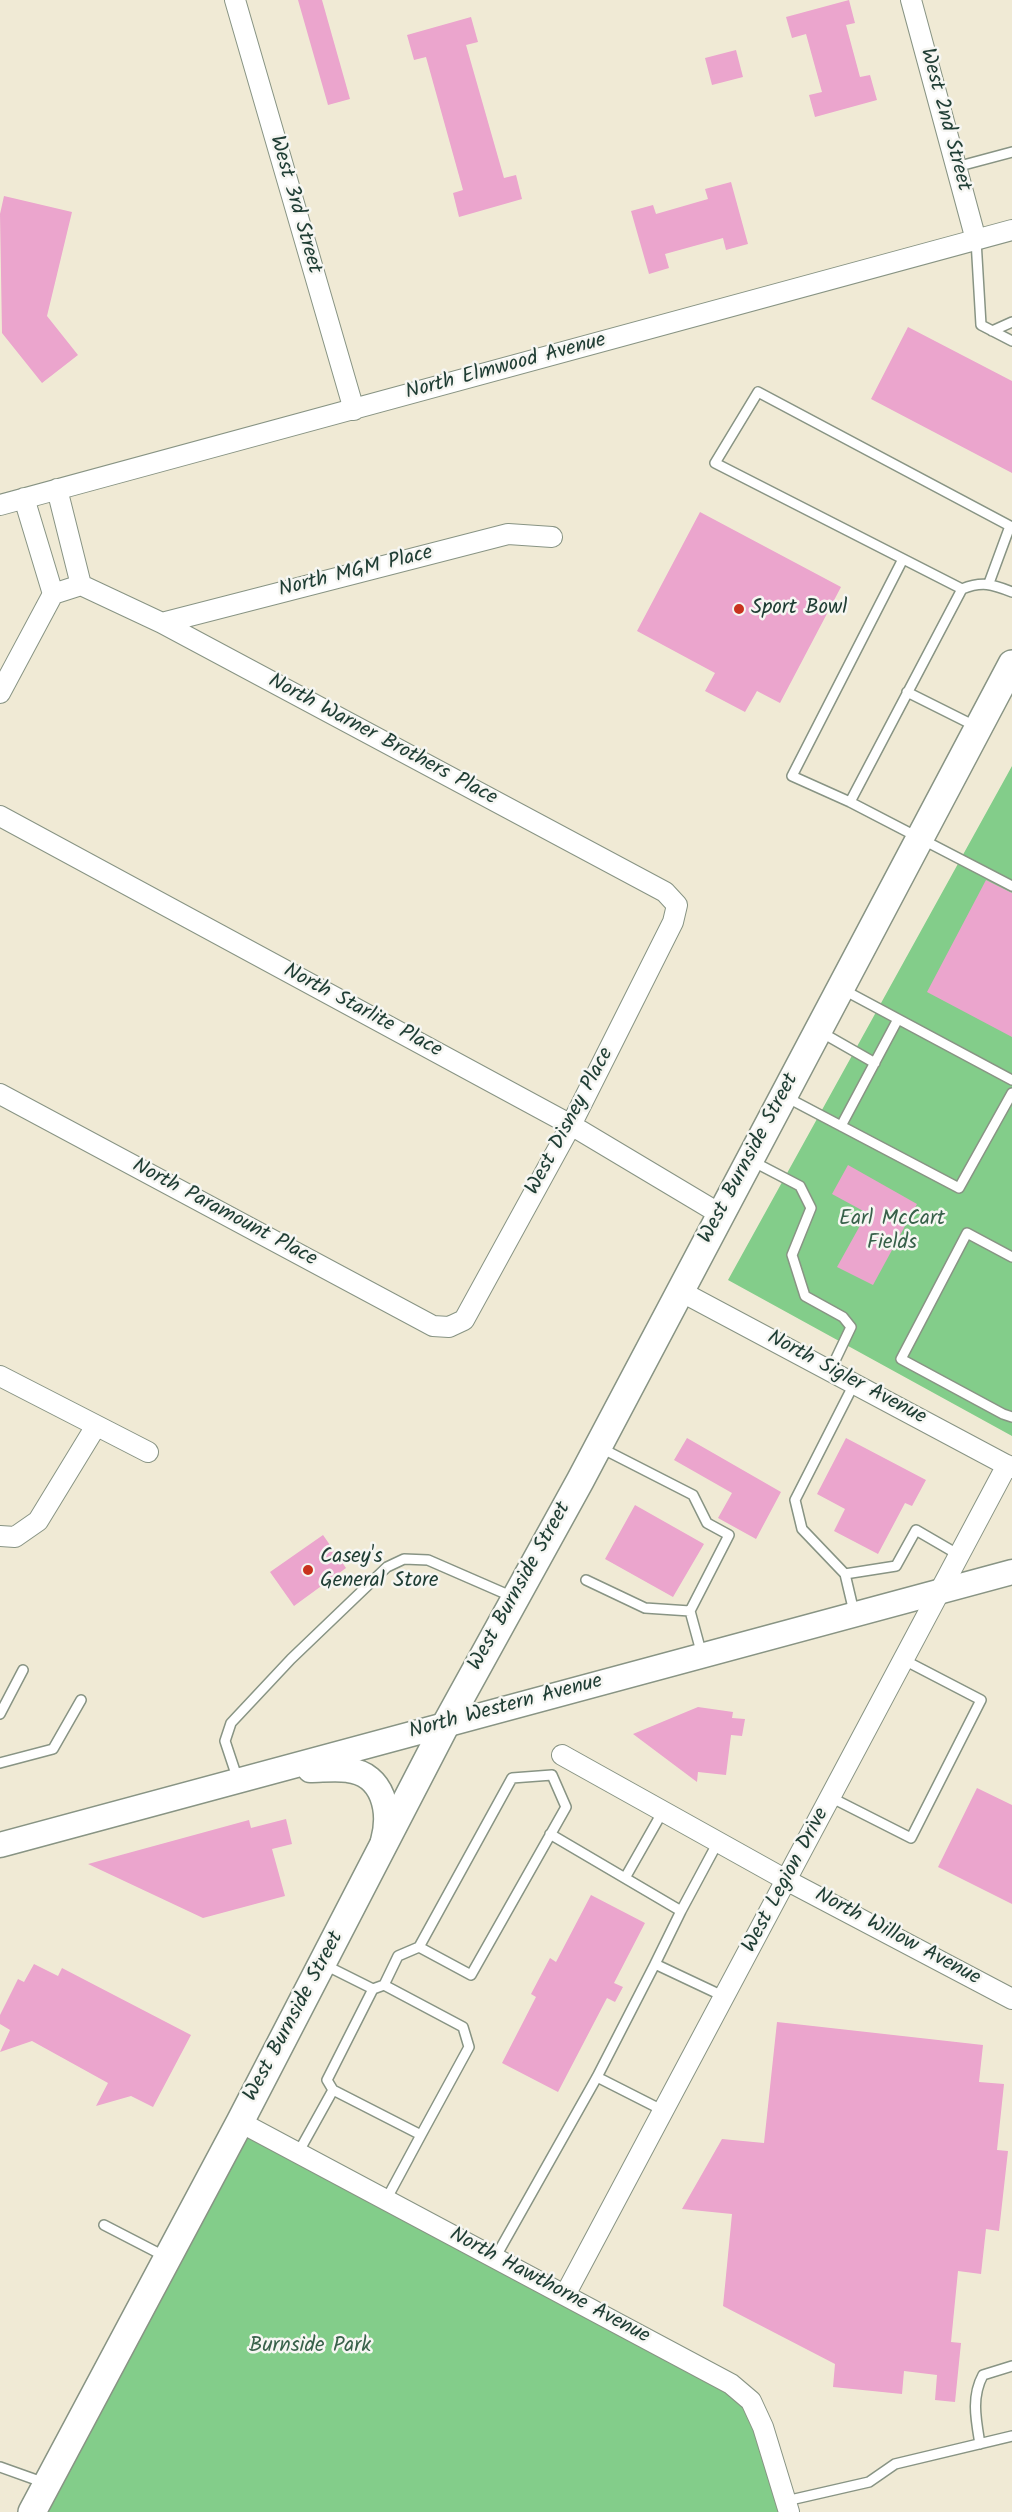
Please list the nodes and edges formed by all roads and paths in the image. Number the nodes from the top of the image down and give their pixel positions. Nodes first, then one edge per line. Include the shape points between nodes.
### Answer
1 (235, 0) edge
2 (911, 0) edge
3 (1012, 152) edge
4 (956, 167) junction
5 (1012, 230) edge
6 (976, 240) junction
7 (1012, 322) edge
8 (992, 331) junction
9 (1012, 341) edge
10 (354, 410) junction
11 (57, 489) junction
12 (24, 498) junction
13 (0, 504) edge
14 (552, 537) dead end
15 (903, 559) junction
16 (989, 583) junction
17 (81, 585) junction
18 (962, 589) junction
19 (1012, 592) edge
20 (53, 594) junction
21 (162, 623) junction
22 (1012, 664) edge
23 (907, 692) junction
24 (0, 693) edge
25 (978, 728) junction
26 (850, 802) junction
27 (0, 816) edge
28 (920, 837) junction
29 (1012, 886) edge
30 (677, 905) joint
31 (840, 988) junction
32 (898, 1019) junction
33 (818, 1030) junction
34 (874, 1063) junction
35 (1012, 1080) edge
36 (1012, 1093) edge
37 (0, 1094) edge
38 (783, 1095) junction
39 (571, 1125) junction
40 (841, 1126) junction
41 (749, 1160) junction
42 (720, 1214) junction
43 (1012, 1257) edge
44 (680, 1291) junction
45 (449, 1327) joint
46 (830, 1371) junction
47 (0, 1376) edge
48 (854, 1384) junction
49 (1012, 1417) edge
50 (96, 1426) junction
51 (598, 1447) junction
52 (148, 1452) dead end
53 (1010, 1466) edge
54 (0, 1536) edge
55 (960, 1555) junction
56 (1012, 1572) edge
57 (845, 1574) junction
58 (586, 1580) dead end
59 (941, 1591) junction
60 (516, 1598) junction
61 (690, 1611) junction
62 (855, 1614) junction
63 (702, 1655) junction
64 (904, 1660) junction
65 (23, 1670) dead end
66 (81, 1701) dead end
67 (0, 1714) edge
68 (446, 1724) junction
69 (562, 1755) joint
70 (0, 1763) edge
71 (266, 1773) junction
72 (552, 1775) junction
73 (238, 1780) junction
74 (831, 1798) junction
75 (663, 1811) junction
76 (550, 1834) junction
77 (718, 1842) junction
78 (0, 1845) edge
79 (379, 1856) junction
80 (625, 1878) junction
81 (788, 1881) junction
82 (681, 1911) junction
83 (419, 1947) junction
84 (323, 1964) junction
85 (655, 1964) junction
86 (384, 1985) junction
87 (373, 1989) junction
88 (725, 1997) junction
89 (1012, 1999) edge
90 (597, 2078) junction
91 (333, 2090) junction
92 (664, 2111) junction
93 (240, 2122) junction
94 (421, 2135) junction
95 (298, 2153) junction
96 (386, 2200) junction
97 (104, 2225) dead end
98 (168, 2258) junction
99 (495, 2258) junction
100 (566, 2295) junction
101 (1012, 2366) edge
102 (1012, 2436) edge
103 (980, 2444) junction
104 (0, 2467) edge
105 (47, 2484) junction
106 (788, 2507) edge
107 (32, 2512) edge

1 - 10 street, West 3rd Street
2 - 4 street, West 2nd Street
3 - 4 lane
4 - 6 street, West 2nd Street
5 - 6 street, North Elmwood Avenue
6 - 8 lane via 981,325
6 - 10 street, North Elmwood Avenue
7 - 8 lane
8 - 9 lane
10 - 11 street, North Elmwood Avenue
11 - 12 street, North Elmwood Avenue
11 - 17 street
12 - 13 street, North Elmwood Avenue
12 - 20 street
14 - 21 street, North MGM Place via 508,534
15 - 16 lane via 715,463 758,392 1010,526
15 - 18 lane
15 - 26 lane via 792,776
16 - 18 lane
16 - 19 lane
17 - 20 street
17 - 21 street, North Warner Brothers Place
18 - 23 lane
20 - 24 street
21 - 30 street, North Warner Brothers Place via 665,892
22 - 25 main road, West Burnside Street
23 - 25 lane
23 - 26 lane
25 - 28 main road, West Burnside Street
26 - 28 lane
27 - 39 street, North Starlite Place
28 - 29 lane
28 - 31 main road, West Burnside Street
30 - 39 street, West Disney Place via 673,922
31 - 32 lane
31 - 33 main road, West Burnside Street
32 - 34 lane
32 - 35 lane
33 - 34 lane
33 - 38 main road, West Burnside Street
34 - 40 lane
36 - 40 lane via 959,1188
37 - 45 street, North Paramount Place via 433,1326
38 - 40 lane
38 - 41 main road, West Burnside Street
39 - 42 street, North Starlite Place
39 - 45 street, West Disney Place via 464,1320
41 - 42 main road, West Burnside Street
41 - 46 lane via 800,1186 811,1208 792,1255 805,1296 843,1317 851,1328
42 - 44 main road, West Burnside Street
43 - 49 lane via 967,1233 901,1359
44 - 46 street, North Sigler Avenue
44 - 51 main road, West Burnside Street
46 - 48 street, North Sigler Avenue
47 - 50 street
48 - 53 street, North Sigler Avenue
48 - 57 lane via 795,1500 802,1529
50 - 52 street
50 - 54 street via 38,1521 15,1537
51 - 60 main road, West Burnside Street
51 - 61 lane via 693,1495 707,1523 729,1535
53 - 55 street, West Legion Drive
55 - 57 lane via 916,1530 896,1566
55 - 59 street, West Legion Drive
56 - 59 street, North Western Avenue
57 - 62 lane
58 - 61 lane via 645,1608
59 - 62 street, North Western Avenue
59 - 64 street, West Legion Drive
60 - 68 main road, West Burnside Street
60 - 73 lane via 428,1560 404,1559 387,1567 291,1659 231,1724 225,1741
61 - 63 lane
62 - 63 street, North Western Avenue
63 - 68 street, North Western Avenue
64 - 74 street, West Legion Drive
64 - 74 lane via 981,1700 911,1838
65 - 67 lane
66 - 70 lane via 53,1749
68 - 71 street, North Western Avenue
68 - 79 main road, West Burnside Street
69 - 72 lane
69 - 75 street, North Willow Avenue
71 - 73 street, North Western Avenue
71 - 79 street via 350,1770 372,1780 383,1798 388,1823
72 - 76 lane via 566,1807
72 - 83 lane via 512,1778
73 - 78 street, North Western Avenue
74 - 81 street, West Legion Drive
75 - 77 street, North Willow Avenue
75 - 80 lane
76 - 80 lane
76 - 83 lane via 471,1975
77 - 81 street, North Willow Avenue
77 - 82 lane
79 - 84 main road, West Burnside Street
80 - 82 lane
81 - 88 street, West Legion Drive
81 - 89 street, North Willow Avenue
82 - 85 lane
83 - 86 lane via 398,1956
84 - 87 lane
84 - 93 main road, West Burnside Street
85 - 88 lane
85 - 90 lane
86 - 87 lane
86 - 94 lane via 463,2027 469,2047
87 - 91 lane via 327,2080
88 - 92 street, West Legion Drive
90 - 92 lane
90 - 99 lane
91 - 94 lane
91 - 95 lane
92 - 100 street, West Legion Drive
93 - 95 street, North Hawthorne Avenue
93 - 98 main road, West Burnside Street
94 - 96 lane
95 - 96 street, North Hawthorne Avenue
96 - 99 street, North Hawthorne Avenue
97 - 98 lane
98 - 105 main road, West Burnside Street
99 - 100 street, North Hawthorne Avenue
100 - 106 street, North Hawthorne Avenue via 731,2384 752,2401
101 - 103 lane via 983,2375 978,2385 974,2413
102 - 103 lane
103 - 106 lane via 895,2464 869,2482
104 - 105 lane
105 - 107 main road, West Burnside Street

